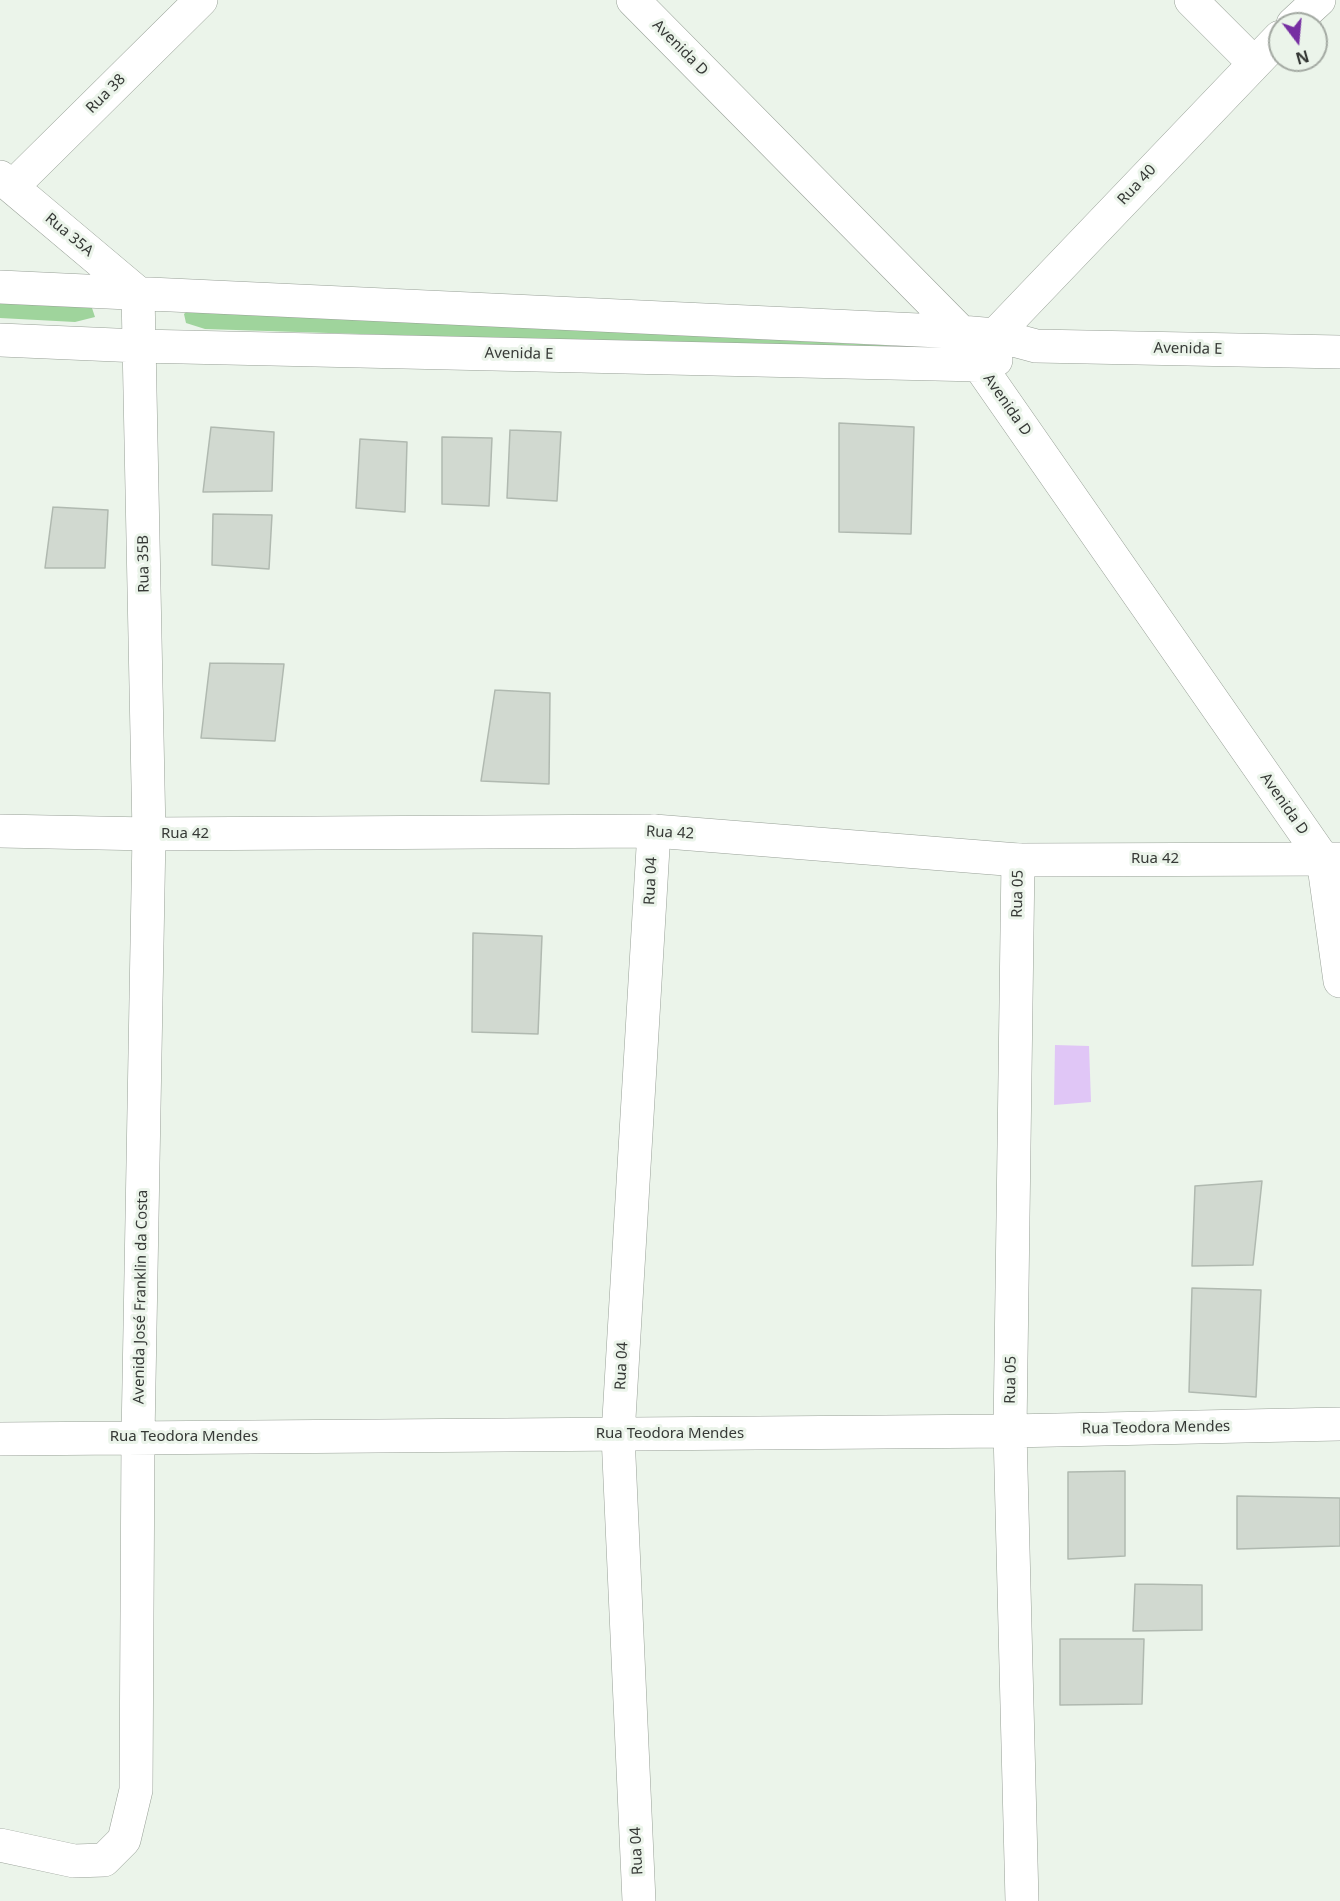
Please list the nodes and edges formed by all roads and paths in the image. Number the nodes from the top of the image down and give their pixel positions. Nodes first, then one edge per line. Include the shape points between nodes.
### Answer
1 (201, 0) edge
2 (633, 0) edge
3 (1191, 0) edge
4 (1319, 0) edge
5 (1306, 12) edge
6 (1268, 48) edge
7 (1253, 62) junction
8 (6, 182) edge
9 (0, 287) edge
10 (138, 293) junction
11 (688, 320) junction
12 (961, 332) junction
13 (995, 335) junction
14 (0, 340) edge
15 (139, 346) junction
16 (1036, 346) junction
17 (1340, 352) edge
18 (691, 358) junction
19 (979, 365) junction
20 (0, 831) edge
21 (654, 831) junction
22 (149, 834) junction
23 (1331, 859) edge
24 (1018, 860) junction
25 (1340, 981) edge
26 (1340, 1424) edge
27 (1010, 1431) junction
28 (618, 1435) junction
29 (138, 1437) junction
30 (0, 1439) edge
31 (0, 1845) edge
32 (639, 1901) edge
33 (1022, 1901) edge

1 - 8 street, Rua 38
2 - 12 street, Avenida D
3 - 7 street
4 - 5 street
6 - 7 street, Rua 40
7 - 13 street, Rua 40
8 - 10 street, Rua 35A
9 - 10 street, Avenida E
10 - 11 street, Avenida E
10 - 15 street, Rua 35B
11 - 12 street, Avenida E
11 - 18 street
12 - 13 street, Avenida E
12 - 19 street, Avenida D
13 - 16 street, Avenida E
14 - 15 street, Avenida E
15 - 18 street, Avenida E
15 - 22 street, Rua 35B
16 - 17 street, Avenida E
16 - 19 street, Avenida E
18 - 19 street, Avenida E
19 - 23 street, Avenida D
20 - 22 street, Rua 42
21 - 22 street, Rua 42
21 - 24 street, Rua 42
21 - 28 street, Rua 04
22 - 29 street, Avenida José Franklin da Costa
23 - 24 street, Rua 42
23 - 25 street
24 - 27 street, Rua 05
26 - 27 street, Rua Teodora Mendes
27 - 28 street, Rua Teodora Mendes
27 - 33 street, Rua 05
28 - 29 street, Rua Teodora Mendes
28 - 32 street, Rua 04
29 - 30 street, Rua Teodora Mendes
29 - 31 street, Avenida José Franklin da Costa via 136,1790 124,1840 104,1860 74,1861

